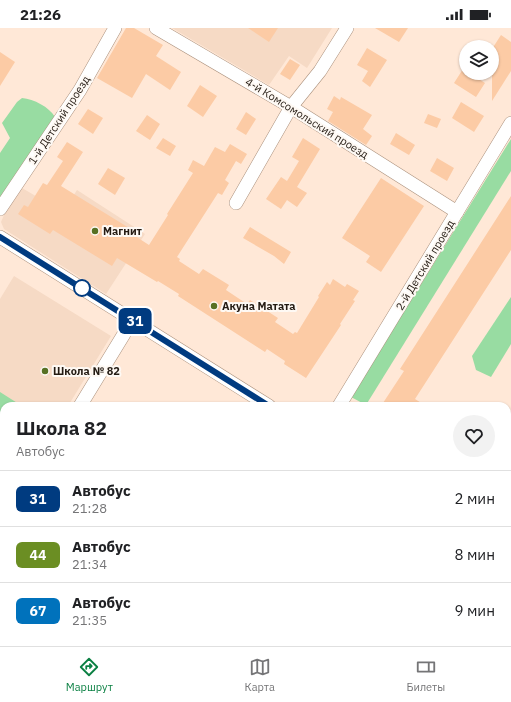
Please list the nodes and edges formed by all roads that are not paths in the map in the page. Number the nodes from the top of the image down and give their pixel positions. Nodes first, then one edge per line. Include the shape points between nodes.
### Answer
1 (115, 28) edge
2 (156, 28) edge
3 (347, 28) edge
4 (291, 107) junction
5 (511, 123) edge
6 (236, 203) dead end
7 (0, 209) edge
8 (457, 212) junction
9 (0, 237) edge
10 (128, 316) junction
11 (82, 402) edge
12 (263, 402) edge
13 (341, 402) edge

1 - 7 street, 1-й Детский проезд via 80,90
2 - 4 street, 4-й Комсомольский проезд
3 - 4 street via 320,71
4 - 6 street
4 - 8 street, 4-й Комсомольский проезд
5 - 8 street, 2-й Детский проезд
8 - 13 street, 2-й Детский проезд
9 - 10 street
10 - 11 street via 124,334
10 - 12 street

